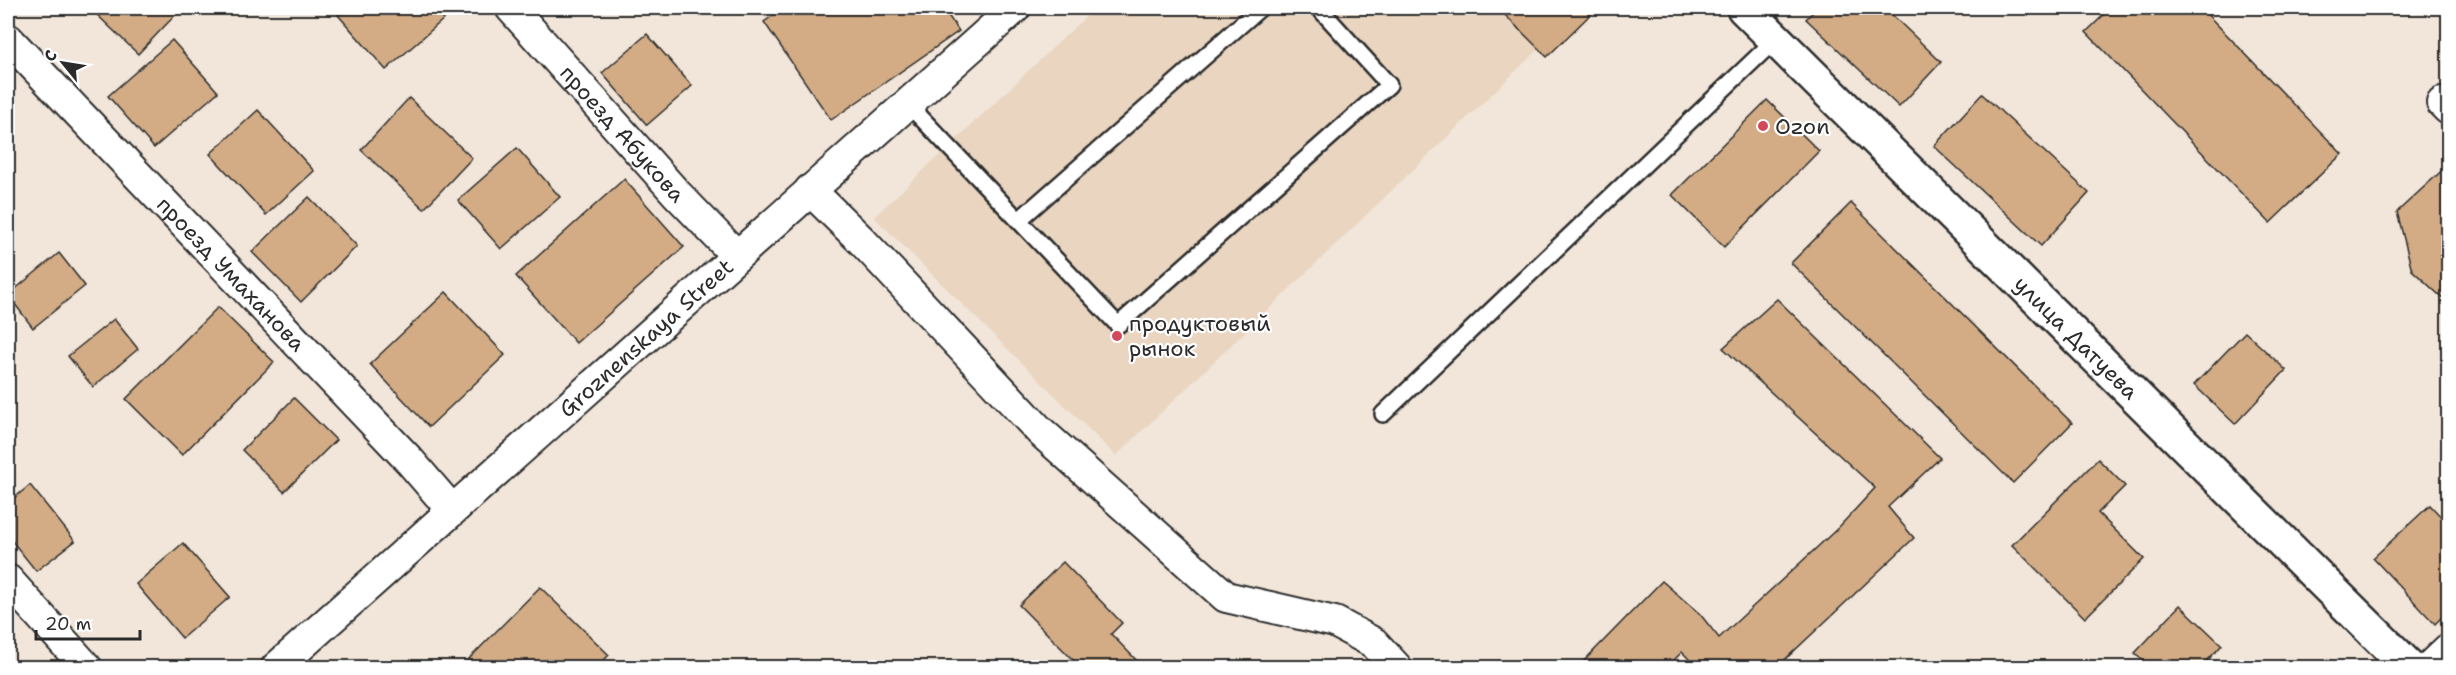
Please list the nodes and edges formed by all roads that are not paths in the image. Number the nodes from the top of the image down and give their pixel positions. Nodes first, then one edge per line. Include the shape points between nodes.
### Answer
1 (511, 8) edge
2 (1015, 8) edge
3 (1260, 8) edge
4 (1318, 8) edge
5 (1744, 8) edge
6 (8, 39) edge
7 (1776, 39) junction
8 (908, 104) junction
9 (810, 190) junction
10 (1019, 220) junction
11 (737, 256) junction
12 (1383, 414) dead end
13 (452, 510) junction
14 (8, 580) edge
15 (2448, 649) edge
16 (87, 668) edge
17 (276, 668) edge
18 (1397, 668) edge
19 (2410, 668) edge
20 (2428, 668) edge

1 - 11 street, проезд Абукова
2 - 8 street, Groznenskaya Street
3 - 10 lane
4 - 10 lane via 1389,85 1118,325
5 - 7 street, улица Датуева
6 - 13 street, проезд Умаханова via 409,459
7 - 12 lane
7 - 19 street, улица Датуева
8 - 9 street, Groznenskaya Street
8 - 10 lane
9 - 11 street, Groznenskaya Street
9 - 18 street via 1040,431 1226,597 1335,622 1374,643
11 - 13 street, Groznenskaya Street
13 - 17 street, Groznenskaya Street
14 - 16 street
15 - 20 street

